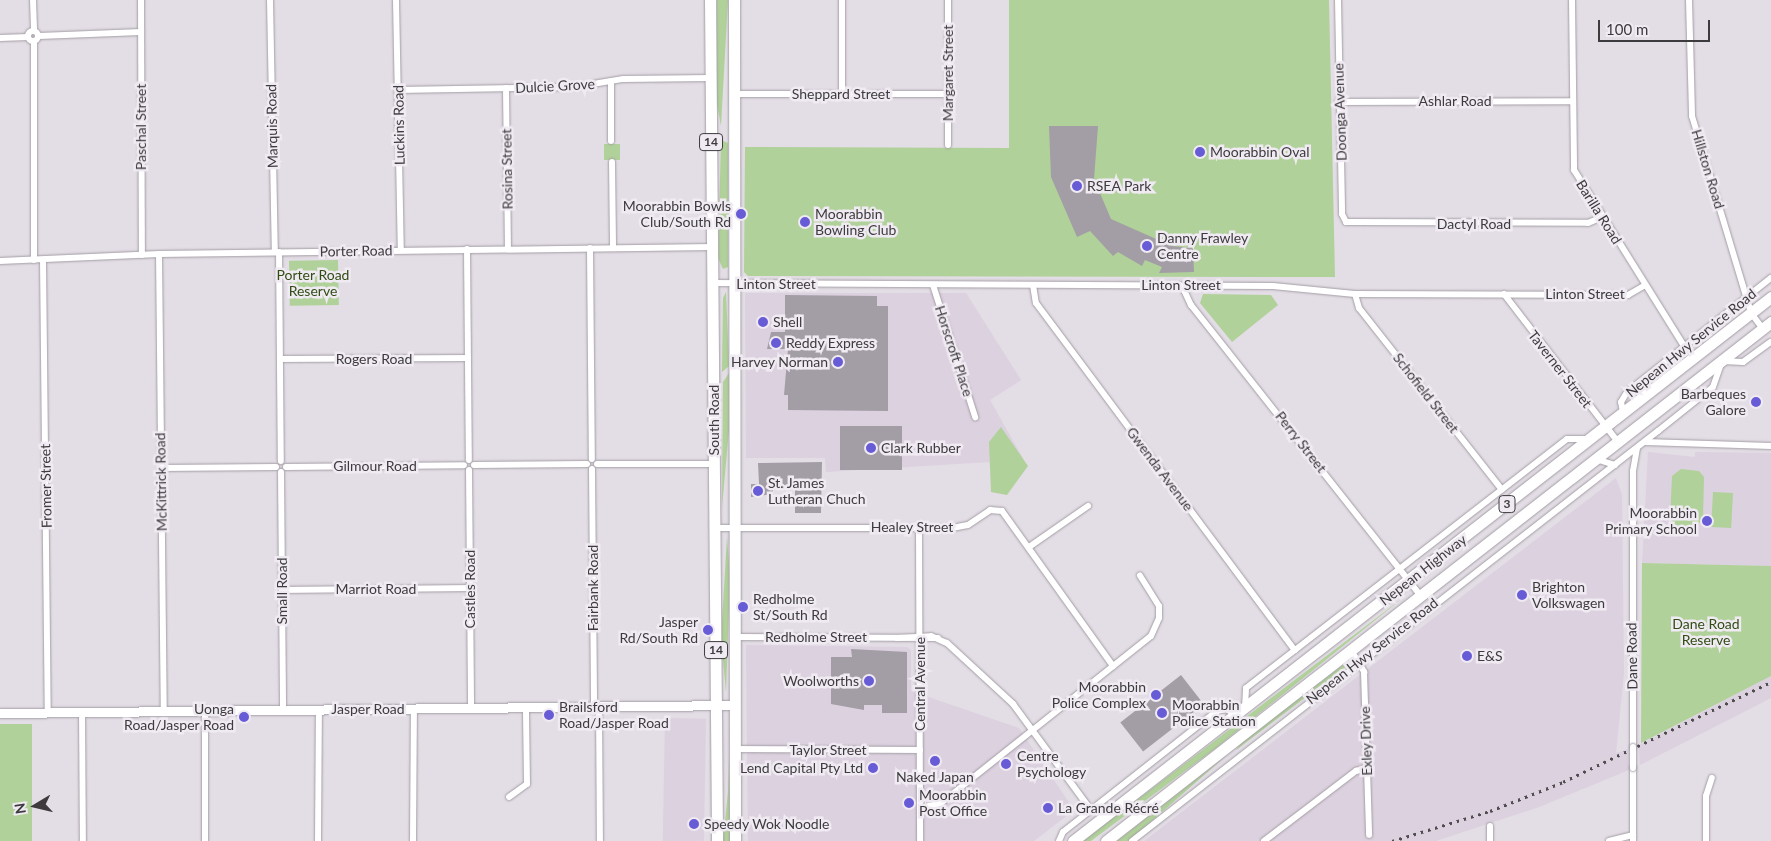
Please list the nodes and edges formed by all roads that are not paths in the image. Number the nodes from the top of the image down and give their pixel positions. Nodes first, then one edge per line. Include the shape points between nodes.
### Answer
1 (34, 0) edge
2 (141, 0) edge
3 (270, 0) edge
4 (396, 0) edge
5 (710, 0) edge
6 (734, 0) edge
7 (842, 0) edge
8 (948, 0) edge
9 (1338, 0) edge
10 (1572, 0) edge
11 (1689, 0) edge
12 (141, 32) junction
13 (34, 36) junction
14 (0, 38) edge
15 (711, 78) junction
16 (611, 81) junction
17 (506, 88) junction
18 (398, 90) junction
19 (734, 94) junction
20 (842, 94) junction
21 (948, 94) junction
22 (1572, 101) junction
23 (1338, 102) junction
24 (711, 133) junction
25 (734, 133) junction
26 (611, 141) dead end
27 (948, 145) dead end
28 (612, 162) dead end
29 (1602, 217) junction
30 (1346, 222) joint
31 (713, 247) junction
32 (590, 248) junction
33 (613, 248) junction
34 (467, 249) junction
35 (508, 249) junction
36 (401, 250) junction
37 (277, 252) junction
38 (159, 254) junction
39 (142, 255) junction
40 (34, 260) junction
41 (44, 260) junction
42 (0, 261) edge
43 (1771, 278) edge
44 (713, 283) junction
45 (734, 283) junction
46 (933, 285) junction
47 (1033, 285) junction
48 (1645, 285) junction
49 (1183, 288) junction
50 (1355, 294) junction
51 (1504, 294) junction
52 (1771, 297) edge
53 (1746, 298) junction
54 (1751, 313) junction
55 (1767, 326) edge
56 (1771, 342) edge
57 (1684, 346) junction
58 (468, 358) junction
59 (280, 359) junction
60 (1722, 361) junction
61 (734, 370) junction
62 (714, 378) junction
63 (1623, 414) junction
64 (975, 417) dead end
65 (1606, 428) junction
66 (1590, 440) junction
67 (1618, 442) junction
68 (1644, 442) junction
69 (1771, 446) edge
70 (1636, 448) junction
71 (1625, 457) junction
72 (1596, 459) junction
73 (281, 461) junction
74 (592, 464) junction
75 (714, 464) junction
76 (469, 465) junction
77 (1614, 465) junction
78 (276, 467) junction
79 (286, 467) junction
80 (161, 468) junction
81 (1633, 471) junction
82 (281, 472) junction
83 (1502, 490) junction
84 (1088, 506) dead end
85 (715, 528) junction
86 (735, 528) junction
87 (919, 528) junction
88 (1029, 547) junction
89 (1400, 568) junction
90 (1140, 576) dead end
91 (1409, 580) junction
92 (470, 588) junction
93 (282, 590) junction
94 (1421, 596) junction
95 (736, 637) junction
96 (920, 638) junction
97 (1295, 650) junction
98 (1351, 650) junction
99 (1359, 661) junction
100 (1113, 666) junction
101 (716, 705) junction
102 (736, 705) junction
103 (596, 707) junction
104 (526, 708) junction
105 (282, 709) junction
106 (320, 709) junction
107 (414, 709) junction
108 (471, 709) junction
109 (164, 710) junction
110 (205, 710) junction
111 (82, 711) junction
112 (1241, 711) junction
113 (48, 712) junction
114 (0, 713) edge
115 (1031, 729) junction
116 (1232, 742) junction
117 (736, 749) junction
118 (920, 750) junction
119 (1233, 759) junction
120 (1367, 768) junction
121 (1712, 778) dead end
122 (509, 797) dead end
123 (920, 808) junction
124 (1091, 810) junction
125 (1490, 826) dead end
126 (1369, 835) dead end
127 (1633, 838) edge
128 (83, 841) edge
129 (205, 841) edge
130 (318, 841) edge
131 (413, 841) edge
132 (600, 841) edge
133 (717, 841) edge
134 (736, 841) edge
135 (920, 841) edge
136 (1058, 841) edge
137 (1073, 841) edge
138 (1106, 841) edge
139 (1132, 841) edge
140 (1264, 841) edge
141 (1490, 841) edge
142 (1609, 841) edge
143 (1706, 841) edge

1 - 13 street
2 - 12 street, Paschal Street
3 - 37 street, Marquis Road
4 - 18 street, Luckins Road
5 - 15 highway, South Road / 14
6 - 19 highway, South Road / 14
7 - 20 street
8 - 21 street, Margaret Street
9 - 23 street, Doonga Avenue
10 - 22 street, Barilla Road
11 - 53 street, Hillston Road via 1692,116
12 - 13 street
12 - 39 street, Paschal Street
13 - 14 street
13 - 40 street
15 - 16 street, Dulcie Grove
15 - 24 highway, South Road / 14
16 - 17 street, Dulcie Grove via 580,87
16 - 26 street
17 - 18 street, Dulcie Grove
17 - 35 street, Rosina Street
18 - 36 street, Luckins Road
19 - 20 street, Sheppard Street
19 - 25 highway, South Road / 14
20 - 21 street, Sheppard Street
21 - 27 street, Margaret Street
22 - 23 street, Ashlar Road
22 - 29 street, Barilla Road via 1574,170
23 - 30 street, Doonga Avenue via 1342,214
24 - 25 highway
24 - 31 highway, South Road / 14
25 - 45 highway, South Road / 14
28 - 33 street
29 - 30 street, Dactyl Road via 1588,223
29 - 48 street, Barilla Road
31 - 33 street, Porter Road
31 - 44 highway, South Road / 14
32 - 33 street, Porter Road
32 - 35 street, Porter Road
32 - 74 street, Fairbank Road
34 - 35 street, Porter Road
34 - 36 street, Porter Road
34 - 58 street, Castles Road
36 - 37 street, Porter Road
37 - 38 street, Porter Road
37 - 59 street
38 - 39 street, Porter Road
38 - 80 street, McKittrick Road
39 - 41 street, Porter Road
40 - 41 street, Porter Road
40 - 42 street, Porter Road
41 - 113 street, Fromer Street
43 - 53 street, Nepean Hwy Service Road
44 - 45 street, Linton Street
44 - 62 highway, South Road / 14
45 - 46 street, Linton Street
45 - 61 highway, South Road / 14
46 - 47 street, Linton Street
46 - 64 street, Horscroft Place
47 - 49 street, Linton Street
47 - 97 street, Gwenda Avenue via 1036,304
48 - 51 street, Linton Street via 1628,295
48 - 57 street, Barilla Road
49 - 50 street, Linton Street via 1273,286
49 - 89 street, Perry Street via 1191,305
50 - 51 street, Linton Street
50 - 83 street, Schofield Street via 1360,308
51 - 65 street, Taverner Street
52 - 54 highway, Nepean Highway / 3
53 - 54 street, Hillston Road
53 - 57 street, Nepean Hwy Service Road
54 - 55 street, Hillston Road
54 - 63 highway, Nepean Highway / 3
55 - 60 highway, Nepean Highway / 3
56 - 60 street via 1743,362
57 - 63 street, Nepean Hwy Service Road via 1628,392 1622,402
58 - 59 street, Rogers Road
58 - 76 street, Castles Road
59 - 73 street
60 - 67 highway, Nepean Highway / 3
60 - 68 street, Nepean Hwy Service Road via 1713,387
61 - 62 highway
61 - 86 highway, South Road / 14
62 - 75 highway, South Road / 14
63 - 65 highway, Nepean Highway / 3
65 - 66 highway, Nepean Highway / 3
65 - 67 street, Taverner Street
66 - 83 street via 1567,439
66 - 91 highway, Nepean Highway / 3
67 - 72 highway, Nepean Highway / 3
68 - 69 street
68 - 70 street, Nepean Hwy Service Road
70 - 71 street, Nepean Hwy Service Road
70 - 81 street, Dane Road
71 - 77 street, Nepean Hwy Service Road
71 - 81 street, Dane Road
72 - 77 street
72 - 94 highway, Nepean Highway / 3
73 - 78 street
73 - 79 street
74 - 75 street, Gilmour Road
74 - 76 street, Gilmour Road
74 - 103 street, Fairbank Road
75 - 85 highway, South Road / 14
76 - 79 street, Gilmour Road
76 - 92 street, Castles Road
77 - 99 street, Nepean Hwy Service Road
78 - 80 street
78 - 82 street
79 - 82 street
80 - 109 street, McKittrick Road
81 - 127 street, Dane Road, bridge
82 - 93 street, Small Road
83 - 89 street
84 - 88 street
85 - 86 street, Healey Street
85 - 101 highway, South Road / 14
86 - 87 street, Healey Street
86 - 95 highway, South Road / 14
87 - 88 street, Healey Street via 963,526 998,510
87 - 96 street, Central Avenue
88 - 100 street, Healey Street
89 - 91 street, Perry Street
89 - 97 street
90 - 100 street via 1157,601 1158,624 1146,640
91 - 94 street, Perry Street
91 - 112 highway, Nepean Highway / 3
92 - 93 street, Marriot Road
92 - 108 street, Castles Road
93 - 105 street, Small Road
94 - 98 highway, Nepean Highway / 3
95 - 96 street, Redholme Street
95 - 102 highway, South Road / 14
96 - 115 street, Redholme Street via 938,638 1007,698
96 - 118 street, Central Avenue
97 - 112 street via 1246,688
98 - 99 street, Exley Drive
98 - 116 highway, Nepean Highway / 3
99 - 119 street, Nepean Hwy Service Road
99 - 120 street, Exley Drive via 1364,672
100 - 115 street
101 - 102 main road, Jasper Road
101 - 103 main road, Jasper Road
101 - 133 highway, South Road / 14
102 - 117 highway, South Road / 14
103 - 104 main road, Jasper Road
103 - 132 street, Fairbank Road
104 - 108 main road, Jasper Road
104 - 122 street via 527,784
105 - 106 main road, Jasper Road
105 - 110 main road, Jasper Road
106 - 107 main road, Jasper Road
106 - 130 street
107 - 108 main road, Jasper Road
107 - 131 street
109 - 110 main road, Jasper Road
109 - 111 main road, Jasper Road
110 - 129 street
111 - 113 main road, Jasper Road
111 - 128 street
112 - 124 street via 1218,711
112 - 137 highway, Nepean Highway / 3
113 - 114 main road, Jasper Road
115 - 123 street via 1005,754 941,803
115 - 124 street, Redholme Street
116 - 119 street
116 - 138 highway, Nepean Highway / 3
117 - 118 street, Taylor Street
117 - 134 highway, South Road / 14
118 - 123 street, Central Avenue
119 - 139 street, Nepean Hwy Service Road
120 - 126 street, Exley Drive
120 - 140 street via 1356,771
121 - 143 street via 1706,796
123 - 135 street, Central Avenue
124 - 136 street via 1062,832
125 - 141 street
127 - 142 street

